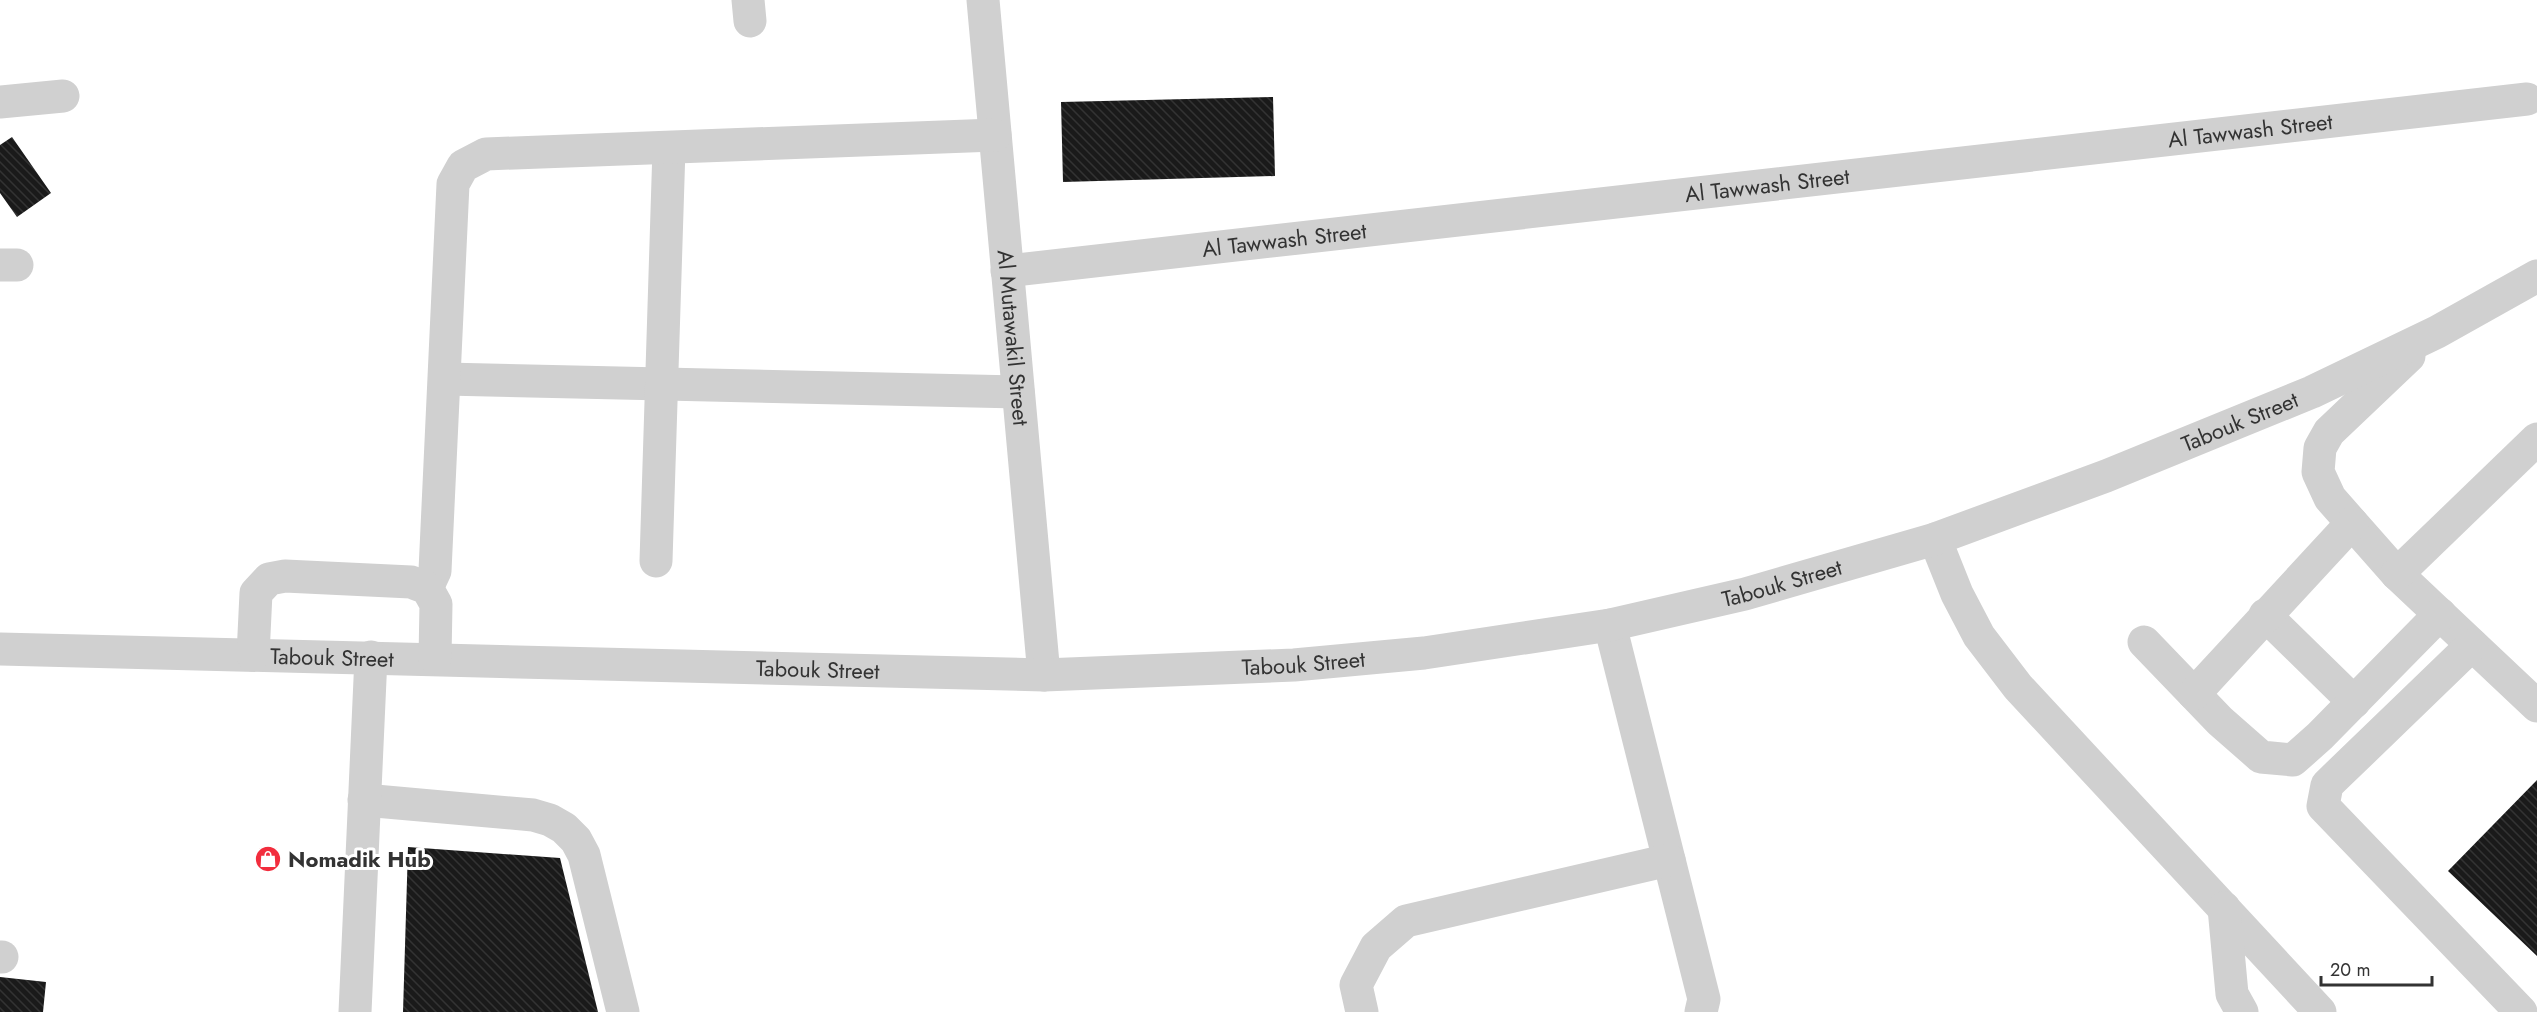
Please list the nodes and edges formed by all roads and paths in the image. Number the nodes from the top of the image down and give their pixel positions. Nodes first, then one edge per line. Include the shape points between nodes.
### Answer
1 (983, 0) edge
2 (63, 96) dead end
3 (2527, 99) dead end
4 (0, 102) edge
5 (995, 135) junction
6 (669, 148) junction
7 (1007, 271) junction
8 (2537, 276) edge
9 (2437, 332) junction
10 (445, 379) junction
11 (662, 384) junction
12 (1018, 392) junction
13 (2537, 439) edge
14 (2352, 523) junction
15 (1935, 539) junction
16 (656, 561) dead end
17 (2397, 574) junction
18 (427, 588) junction
19 (2265, 615) junction
20 (2440, 615) junction
21 (1610, 625) junction
22 (2144, 642) dead end
23 (2472, 645) junction
24 (0, 649) edge
25 (253, 655) junction
26 (371, 657) junction
27 (435, 658) junction
28 (1044, 675) junction
29 (2194, 694) junction
30 (2354, 702) junction
31 (2537, 706) edge
32 (364, 800) junction
33 (1669, 860) junction
34 (2224, 908) junction
35 (354, 1012) edge
36 (623, 1012) edge
37 (1362, 1012) edge
38 (1701, 1012) edge
39 (2242, 1012) edge
40 (2320, 1012) edge
41 (2521, 1012) edge

1 - 5 street, Al Mutawakil Street
2 - 4 street
3 - 7 street, Al Tawwash Street
5 - 6 street
5 - 7 street, Al Mutawakil Street
6 - 10 street via 486,154 463,166 453,184
6 - 11 street
7 - 12 street, Al Mutawakil Street
8 - 9 street, Tabouk Street
9 - 14 street via 2343,416 2320,448 2318,472 2330,498
9 - 15 street, Tabouk Street via 2312,392 2106,476
10 - 11 street
10 - 18 street via 435,571
11 - 12 street
11 - 16 street
12 - 28 street, Al Mutawakil Street
13 - 17 street
14 - 17 street
14 - 19 street
15 - 21 street, Tabouk Street via 1745,594
15 - 34 street via 1979,636 2018,687
17 - 20 street
18 - 25 street via 411,582 285,576 269,579 256,593
18 - 27 street via 436,604
19 - 29 street
19 - 30 street
20 - 23 street
20 - 30 street
21 - 28 street, Tabouk Street via 1424,653 1294,665
21 - 33 street
22 - 29 street
23 - 31 street
23 - 41 street via 2327,785 2323,806
24 - 25 street, Tabouk Street
25 - 26 street, Tabouk Street
26 - 27 street, Tabouk Street
26 - 32 street
27 - 28 street, Tabouk Street
29 - 30 street via 2262,758 2293,760
32 - 35 street
32 - 36 street via 533,815 564,828 576,840 587,863
33 - 37 street via 1406,921 1376,947 1356,985
33 - 38 street via 1704,999
34 - 39 street via 2232,994
34 - 40 street

